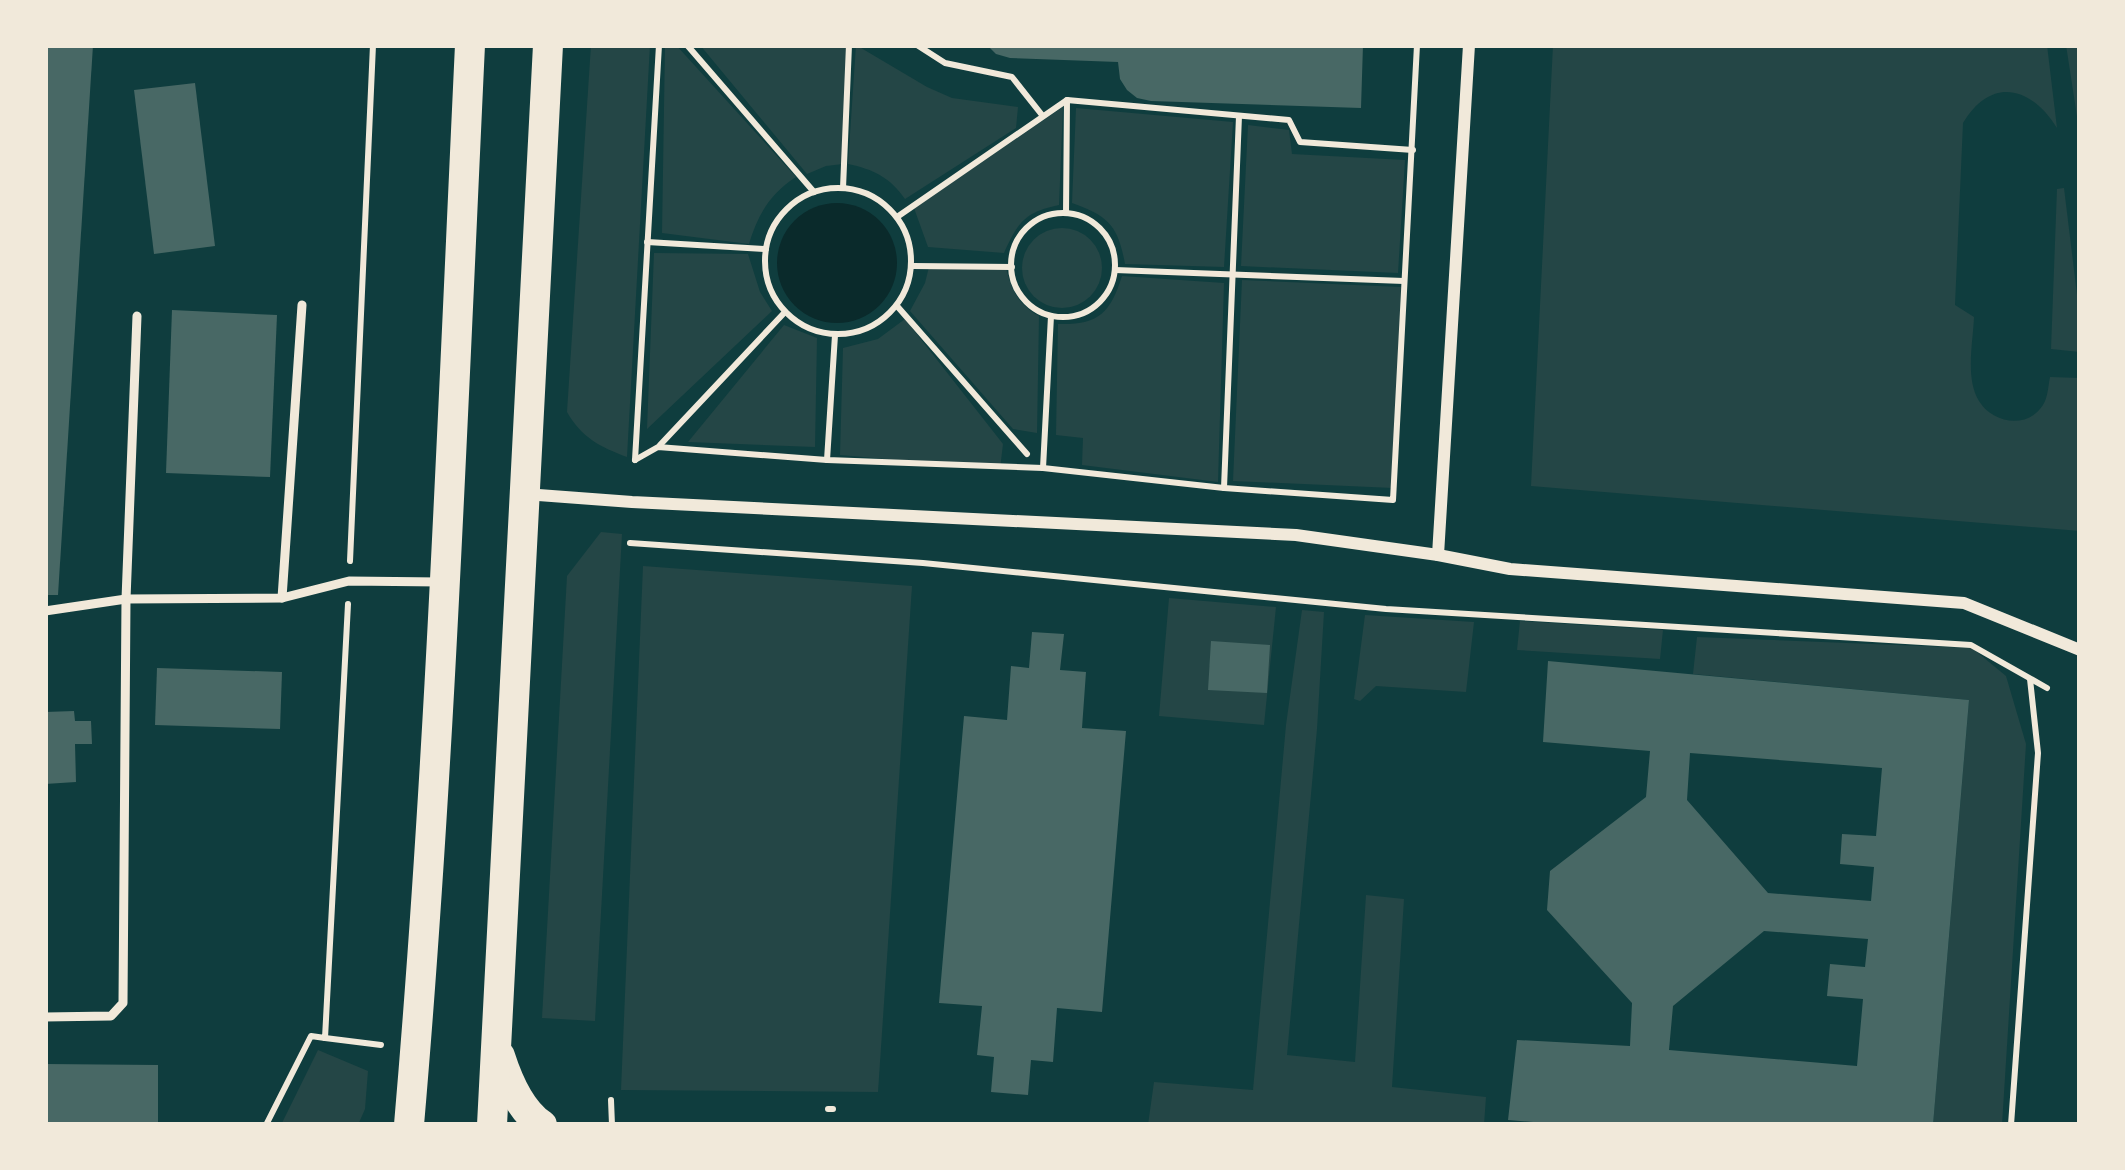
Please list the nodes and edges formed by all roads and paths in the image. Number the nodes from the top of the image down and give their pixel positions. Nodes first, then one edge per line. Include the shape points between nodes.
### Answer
1 (470, 45) edge
2 (548, 45) edge
3 (658, 45) edge
4 (687, 45) edge
5 (850, 45) edge
6 (917, 45) edge
7 (1417, 45) edge
8 (1469, 45) edge
9 (1067, 100) junction
10 (1042, 115) junction
11 (1239, 116) junction
12 (1413, 150) junction
13 (843, 188) junction
14 (814, 192) junction
15 (1066, 213) junction
16 (897, 217) junction
17 (647, 242) junction
18 (766, 249) junction
19 (912, 266) junction
20 (1012, 267) junction
21 (1115, 270) junction
22 (1232, 274) junction
23 (1404, 281) junction
24 (302, 305) dead end
25 (898, 306) junction
26 (784, 312) junction
27 (136, 316) dead end
28 (1052, 316) junction
29 (835, 335) junction
30 (658, 447) junction
31 (1027, 454) dead end
32 (827, 460) junction
33 (1043, 469) junction
34 (1224, 488) junction
35 (525, 494) junction
36 (630, 543) dead end
37 (1438, 555) junction
38 (445, 582) junction
39 (282, 598) junction
40 (126, 599) junction
41 (45, 610) edge
42 (2080, 650) edge
43 (2030, 679) junction
44 (2048, 688) dead end
45 (45, 1017) edge
46 (325, 1038) dead end
47 (381, 1045) dead end
48 (496, 1045) junction
49 (611, 1100) dead end
50 (409, 1125) edge
51 (492, 1125) edge
52 (542, 1125) edge
53 (612, 1125) edge
54 (2011, 1125) edge

1 - 38 main road
2 - 35 main road
3 - 17 path
4 - 14 path
5 - 13 path
6 - 10 path via 945,63 1012,77
7 - 12 path
8 - 37 street
9 - 10 path
9 - 11 path
9 - 15 path
10 - 16 path
11 - 12 path via 1289,120 1300,142
11 - 22 path
12 - 23 path
13 - 14 path
13 - 16 path via 873,196
14 - 18 path via 782,214
15 - 20 path via 1021,235
15 - 21 path via 1096,225
16 - 19 path
17 - 18 path
17 - 30 path via 634,460
18 - 26 path via 772,293
19 - 20 path
19 - 25 path
20 - 28 path via 1023,298
21 - 22 path
21 - 28 path via 1101,302
22 - 23 path
22 - 34 path
23 - 34 path via 1393,500
24 - 39 lane
25 - 29 path via 859,333
25 - 31 path
26 - 29 path
26 - 30 path
27 - 40 lane
28 - 33 path
29 - 32 path
30 - 32 path
32 - 33 path
33 - 34 path
35 - 37 street via 1297,535
35 - 48 main road
36 - 43 path via 1364,607 1971,645
37 - 42 street via 1510,569 1964,603
38 - 39 lane via 349,581
38 - 50 main road
39 - 40 lane
40 - 41 lane
40 - 45 lane via 123,1003 111,1016
43 - 44 path
43 - 54 path via 2038,753
46 - 47 path
48 - 51 main road
48 - 52 main road via 509,1083
49 - 53 path

